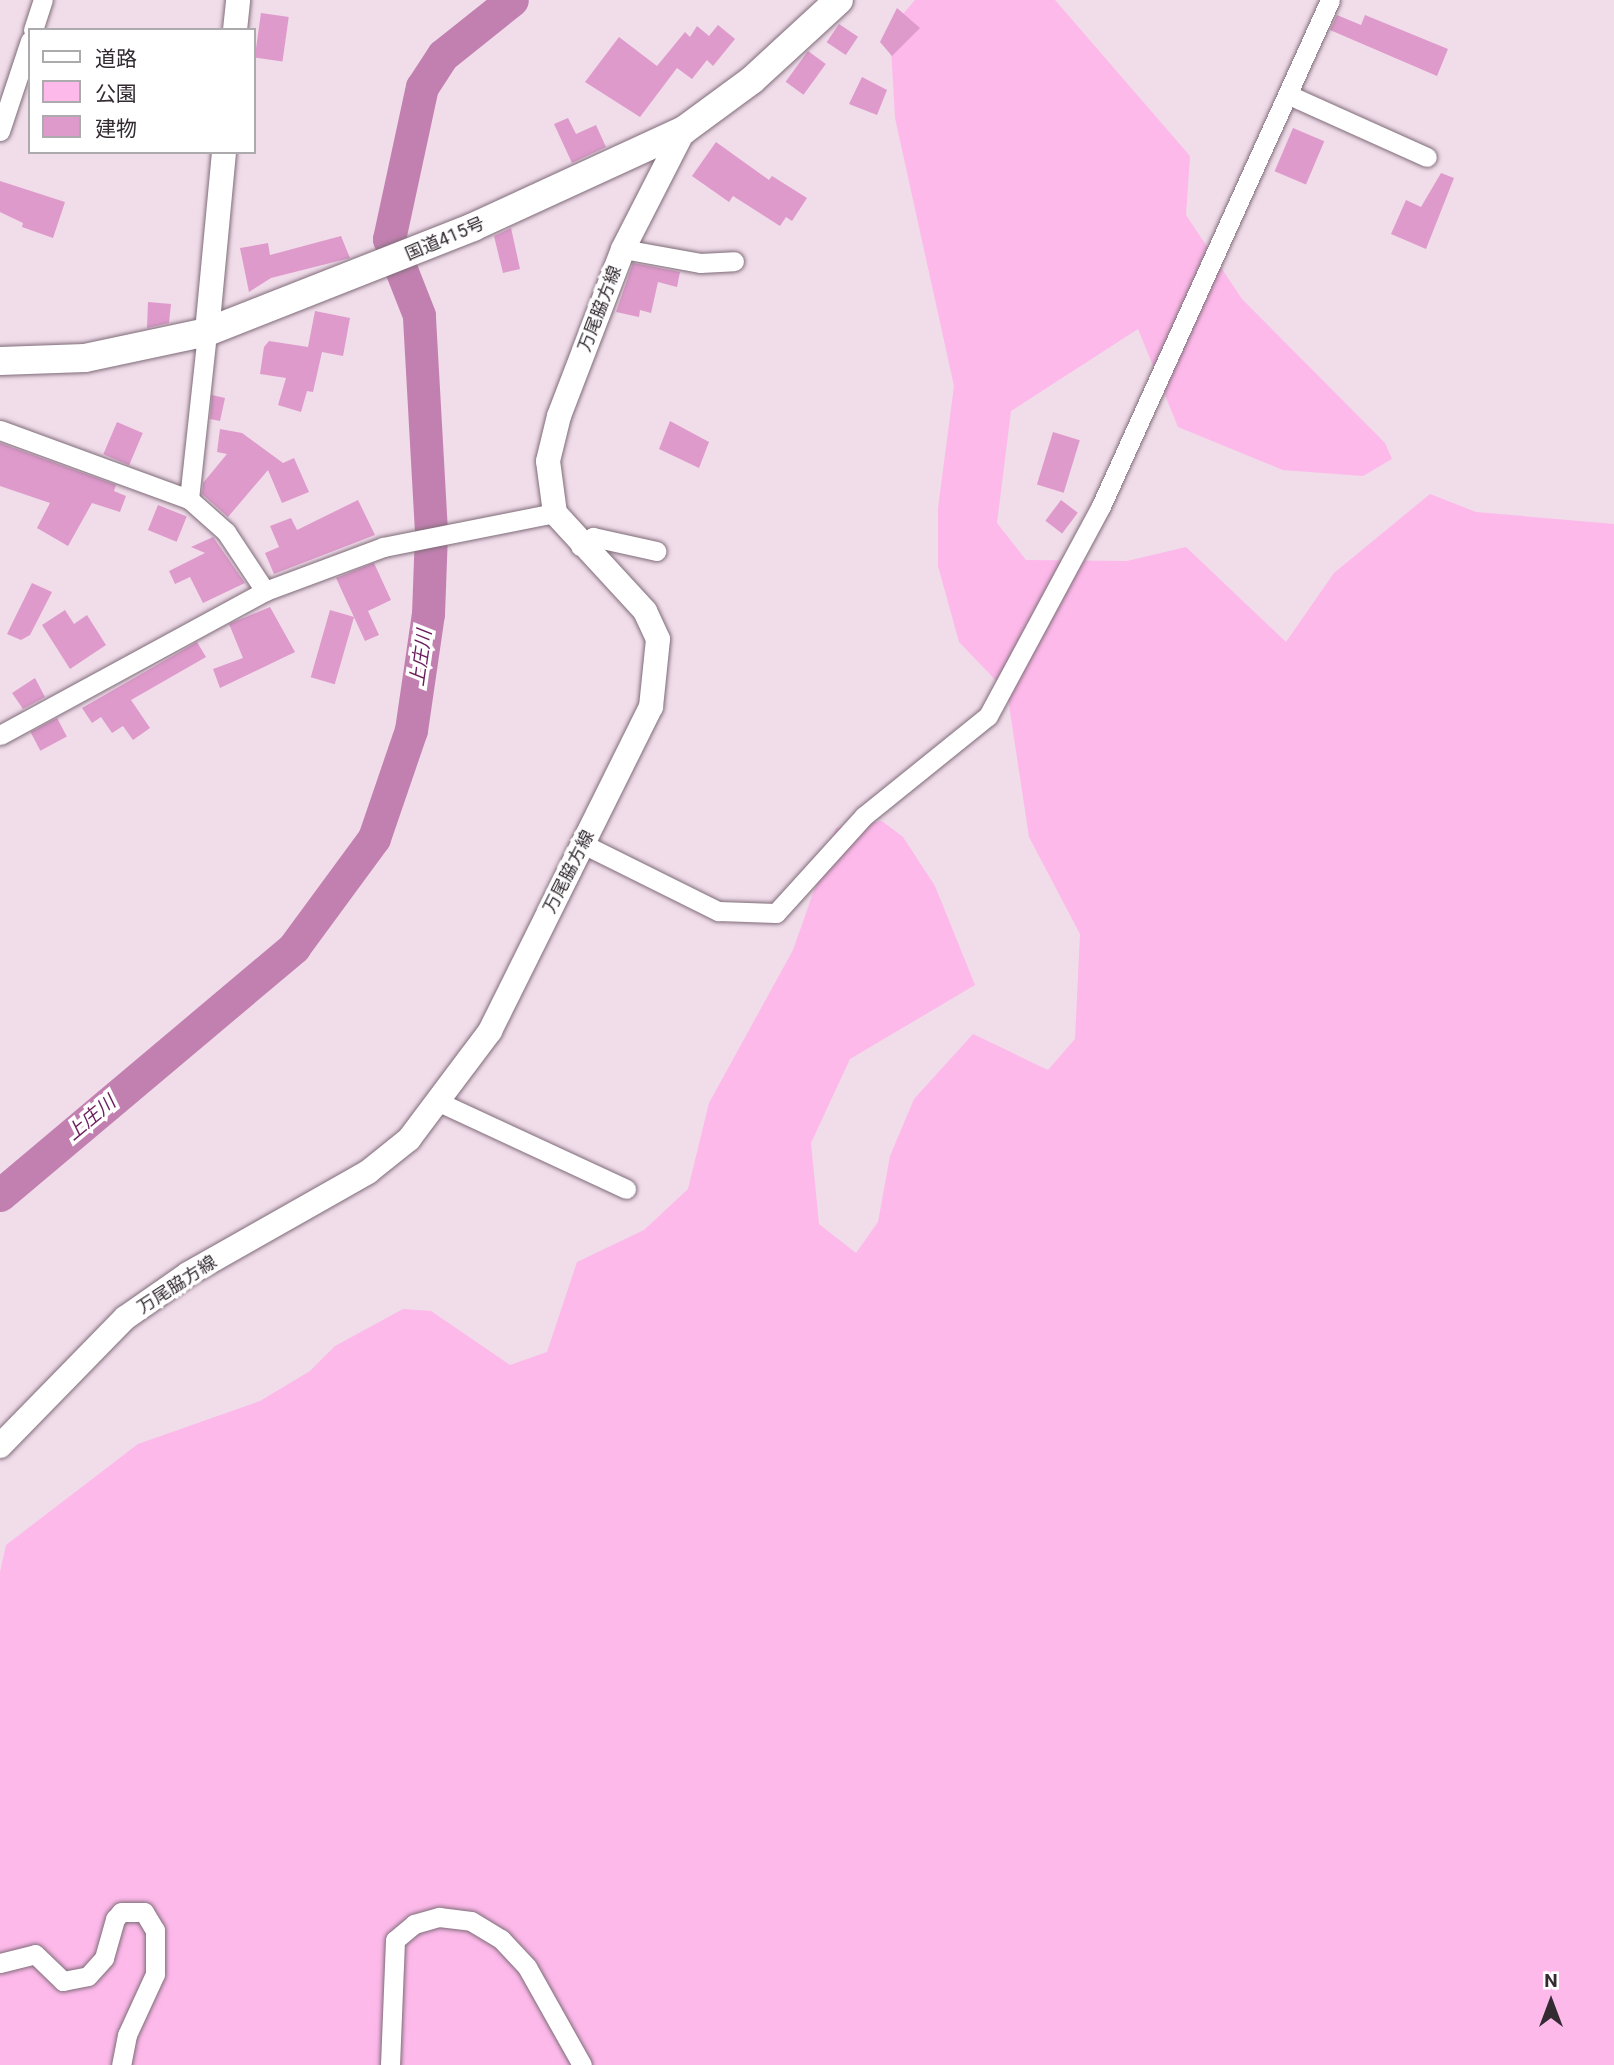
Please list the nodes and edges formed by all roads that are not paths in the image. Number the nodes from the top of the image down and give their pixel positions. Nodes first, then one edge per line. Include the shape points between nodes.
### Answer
1 (43, 0) edge
2 (238, 0) edge
3 (839, 0) edge
4 (1330, 0) edge
5 (34, 28) edge
6 (235, 28) edge
7 (28, 46) edge
8 (1289, 95) junction
9 (684, 130) junction
10 (0, 131) edge
11 (224, 154) edge
12 (1427, 157) dead end
13 (623, 248) junction
14 (734, 261) dead end
15 (207, 332) junction
16 (0, 360) edge
17 (0, 430) edge
18 (189, 499) junction
19 (555, 513) junction
20 (580, 546) junction
21 (656, 551) dead end
22 (265, 591) junction
23 (0, 735) edge
24 (583, 844) junction
25 (441, 1103) junction
26 (626, 1189) dead end
27 (0, 1446) edge
28 (0, 1963) edge
29 (121, 2065) edge
30 (390, 2065) edge
31 (582, 2065) edge

1 - 5 street
2 - 6 main road
3 - 9 highway, 国道415号 via 752,80
4 - 8 street
7 - 10 street
8 - 12 street
8 - 24 street via 1101,506 988,716 864,817 776,913 718,911
9 - 13 main road, 万尾脇方線
9 - 15 highway, 国道415号 via 370,271
11 - 15 main road
13 - 14 street via 700,263
13 - 19 main road, 万尾脇方線 via 559,416 548,461
15 - 16 highway, 国道415号 via 85,358
15 - 18 street
17 - 18 street
18 - 22 street via 226,532
19 - 20 main road, 万尾脇方線
19 - 22 street via 383,547
20 - 21 street via 593,537
20 - 24 main road, 万尾脇方線 via 645,611 658,639 659,657 651,708
22 - 23 street
24 - 25 main road, 万尾脇方線 via 490,1031
25 - 26 street
25 - 27 main road, 万尾脇方線 via 368,1172 188,1274 125,1318
28 - 29 street via 35,1954 63,1981 88,1976 104,1958 121,1912 144,1912 155,1930 155,1974 127,2035
30 - 31 street via 395,1940 414,1924 439,1917 471,1921 501,1938 527,1967

